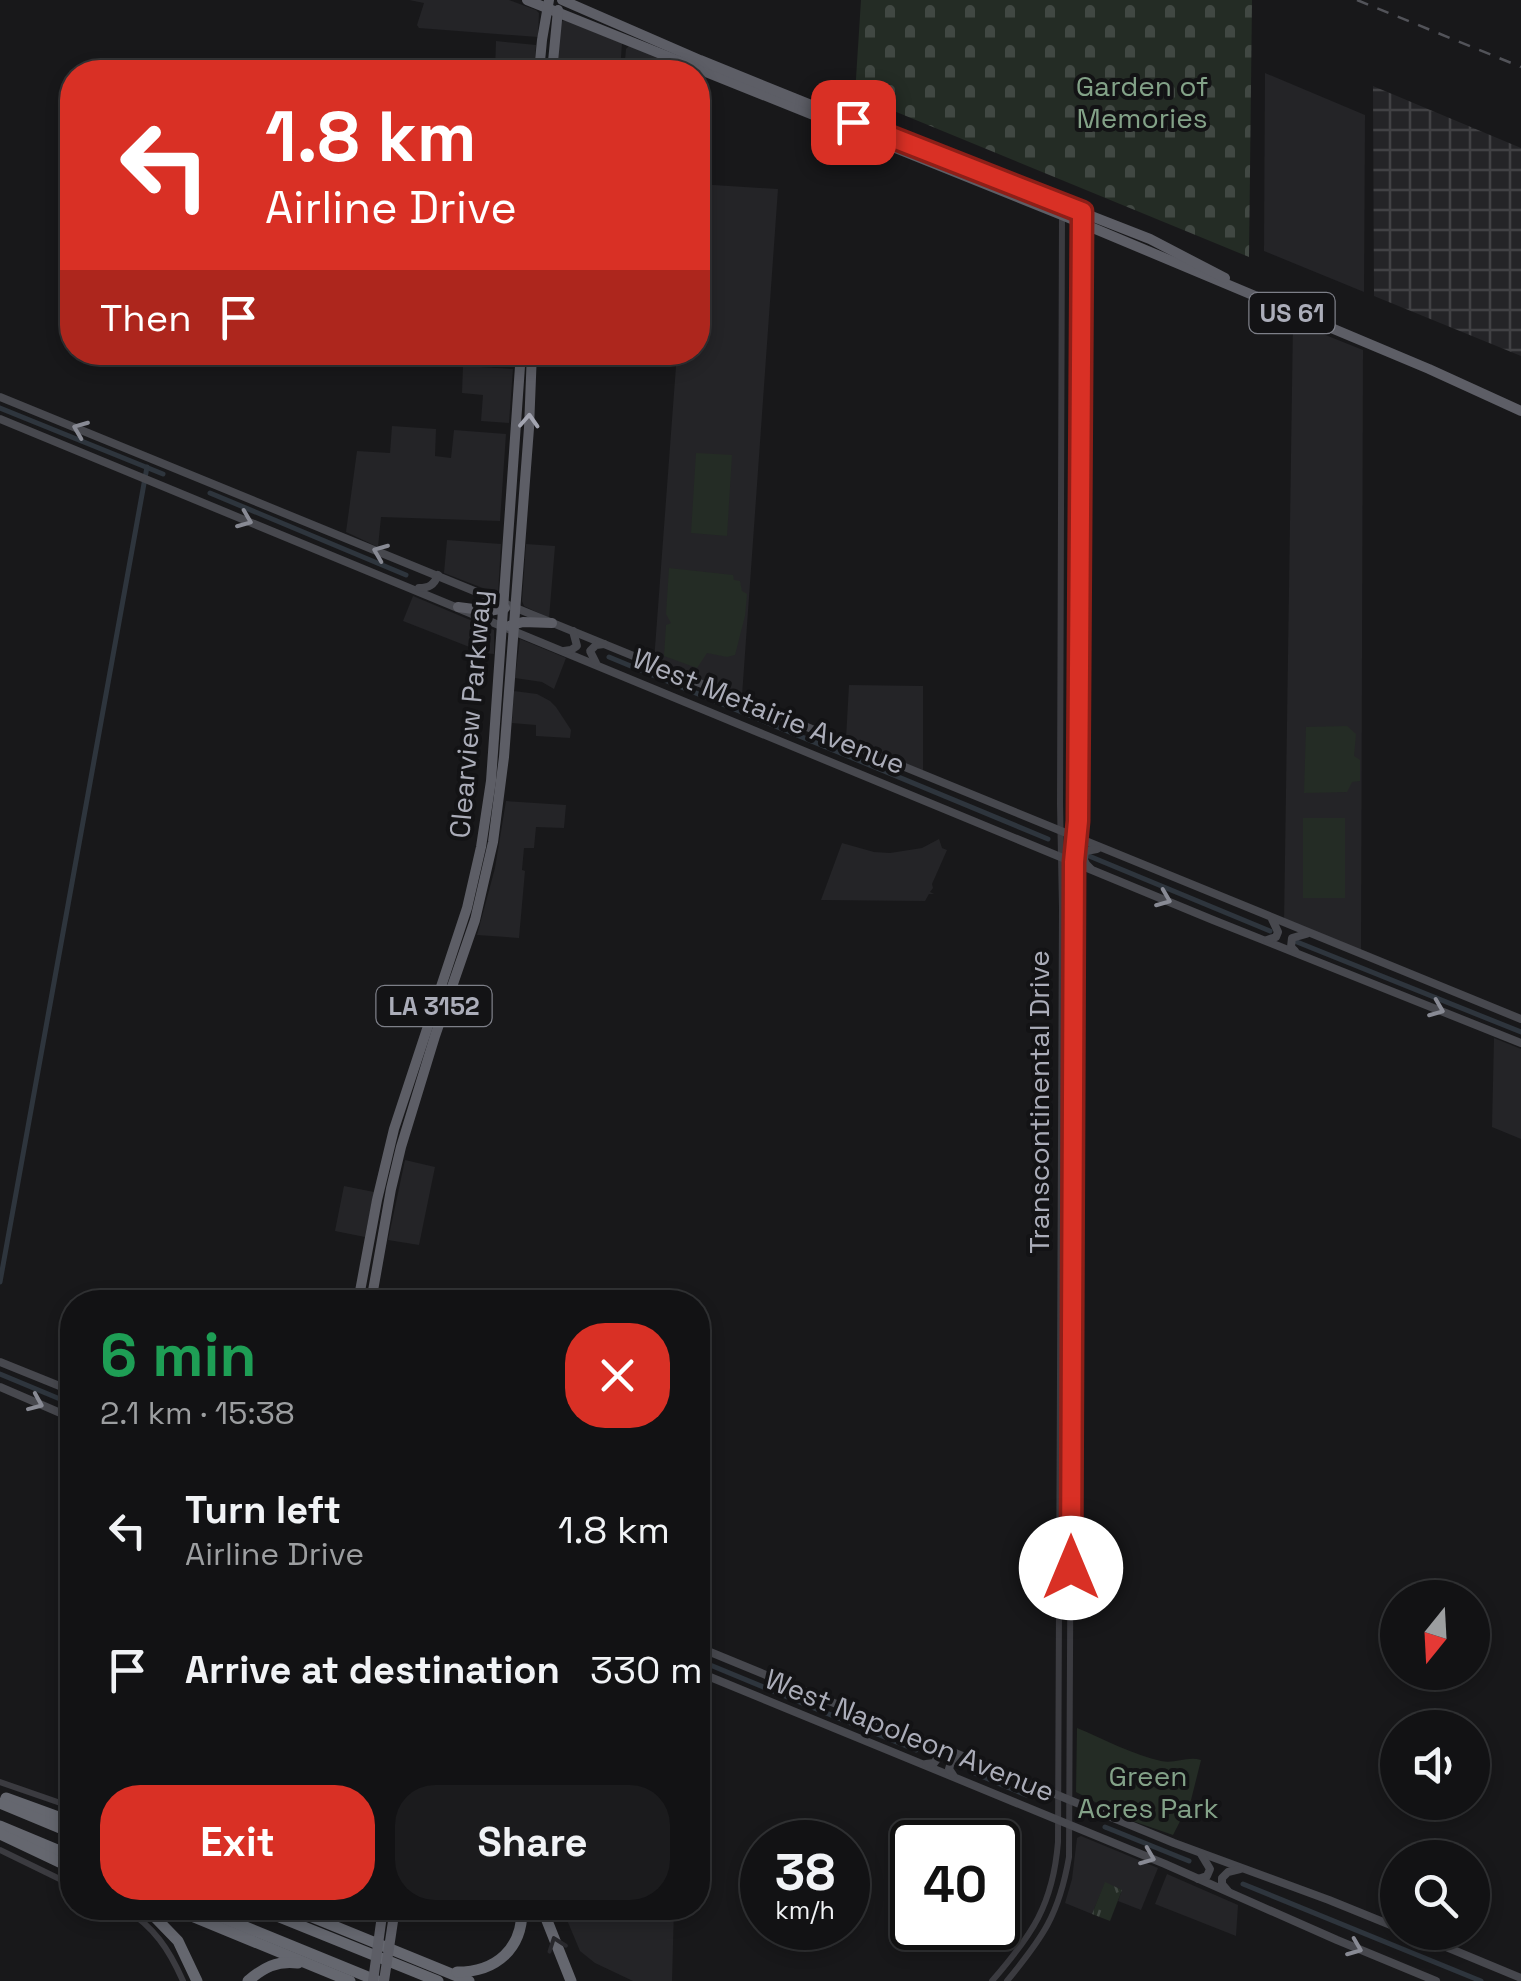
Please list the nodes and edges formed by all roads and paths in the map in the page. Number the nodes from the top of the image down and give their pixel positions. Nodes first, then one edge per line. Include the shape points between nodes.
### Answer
1 (527, 0) edge
2 (562, 0) edge
3 (551, 7) edge
4 (542, 60) edge
5 (552, 60) edge
6 (685, 60) edge
7 (703, 60) edge
8 (710, 63) edge
9 (710, 70) edge
10 (1063, 210) junction
11 (1081, 217) junction
12 (520, 365) edge
13 (531, 365) edge
14 (0, 397) edge
15 (1521, 408) edge
16 (0, 419) edge
17 (170, 466) junction
18 (212, 482) junction
19 (155, 483) junction
20 (510, 488) junction
21 (524, 488) junction
22 (205, 504) junction
23 (416, 566) junction
24 (438, 576) junction
25 (460, 584) junction
26 (442, 585) junction
27 (413, 587) junction
28 (430, 595) junction
29 (443, 600) junction
30 (458, 606) junction
31 (507, 606) junction
32 (552, 623) junction
33 (508, 626) junction
34 (573, 631) junction
35 (604, 644) junction
36 (564, 651) junction
37 (597, 665) junction
38 (498, 678) junction
39 (507, 706) junction
40 (1048, 827) junction
41 (1060, 832) junction
42 (1076, 839) junction
43 (1033, 845) junction
44 (1101, 849) junction
45 (1061, 857) junction
46 (1074, 862) junction
47 (1093, 870) junction
48 (1267, 916) junction
49 (1316, 935) junction
50 (1262, 939) junction
51 (456, 944) junction
52 (1296, 952) junction
53 (455, 982) junction
54 (441, 986) junction
55 (1521, 1019) edge
56 (438, 1027) junction
57 (1521, 1042) edge
58 (375, 1242) junction
59 (361, 1290) edge
60 (373, 1290) edge
61 (0, 1362) edge
62 (1061, 1368) junction
63 (1072, 1369) junction
64 (60, 1385) edge
65 (0, 1388) edge
66 (60, 1413) edge
67 (710, 1652) edge
68 (710, 1677) edge
69 (930, 1742) junction
70 (972, 1760) junction
71 (922, 1764) junction
72 (955, 1778) junction
73 (0, 1782) edge
74 (1058, 1795) junction
75 (0, 1796) edge
76 (1070, 1800) junction
77 (0, 1804) edge
78 (60, 1804) edge
79 (60, 1818) edge
80 (1058, 1820) junction
81 (1070, 1825) junction
82 (60, 1828) edge
83 (0, 1830) edge
84 (0, 1850) edge
85 (60, 1852) edge
86 (1200, 1853) junction
87 (60, 1862) edge
88 (1244, 1869) junction
89 (60, 1878) edge
90 (1198, 1879) junction
91 (1230, 1893) junction
92 (143, 1920) edge
93 (159, 1920) edge
94 (201, 1920) edge
95 (229, 1920) edge
96 (289, 1920) edge
97 (320, 1920) edge
98 (382, 1920) edge
99 (392, 1920) edge
100 (520, 1920) edge
101 (547, 1920) edge
102 (1380, 1921) edge
103 (1453, 1950) edge
104 (312, 1966) junction
105 (443, 1977) edge
106 (1521, 1978) edge
107 (183, 1981) edge
108 (197, 1981) edge
109 (248, 1981) edge
110 (350, 1981) edge
111 (379, 1981) edge
112 (469, 1981) edge
113 (571, 1981) edge
114 (992, 1981) edge
115 (1006, 1981) edge
116 (1436, 1981) edge

1 - 3 highway, US 61
2 - 3 highway
2 - 7 highway, US 61
3 - 4 highway
3 - 5 highway
3 - 6 highway, US 61
8 - 10 highway, US 61
9 - 10 highway, US 61
10 - 11 highway, US 61
10 - 41 street, Transcontinental Drive
11 - 15 highway, US 61 via 1150,239
11 - 42 street, Transcontinental Drive
12 - 20 highway, Clearview Parkway / LA 3152
21 -> 13 highway, Clearview Parkway / LA 3152
17 -> 14 main road, West Metairie Avenue
16 - 19 main road, West Metairie Avenue
17 - 18 main road, West Metairie Avenue
17 - 19 main road via 180,482
18 - 22 main road via 192,488
23 -> 18 main road, West Metairie Avenue
19 - 22 main road, West Metairie Avenue
20 - 21 highway
20 - 31 highway, Clearview Parkway / LA 3152
21 - 31 highway, Clearview Parkway / LA 3152 via 516,592
22 -> 27 main road, West Metairie Avenue
23 - 24 main road, West Metairie Avenue
23 - 27 main road via 424,578
24 - 25 main road, West Metairie Avenue
24 - 27 main road via 429,587
25 - 26 main road
25 - 31 main road, West Metairie Avenue
26 - 28 main road
26 - 29 main road
27 - 28 main road, West Metairie Avenue
28 - 29 main road, West Metairie Avenue
29 - 30 main road, West Metairie Avenue
30 - 31 highway
30 - 33 main road, West Metairie Avenue
31 - 32 main road, West Metairie Avenue
31 - 33 highway, Clearview Parkway / LA 3152
32 - 33 highway
32 - 34 main road, West Metairie Avenue
33 - 36 main road, West Metairie Avenue
33 - 38 highway, Clearview Parkway / LA 3152
33 - 39 highway, Clearview Parkway / LA 3152
34 - 35 main road, West Metairie Avenue
34 - 36 main road via 577,646
35 - 37 main road via 590,651
35 - 40 main road, West Metairie Avenue
36 - 37 main road, West Metairie Avenue
37 - 43 main road, West Metairie Avenue
38 - 39 highway
38 - 51 highway, Clearview Parkway / LA 3152 via 488,809
39 - 53 highway, Clearview Parkway / LA 3152 via 493,842
40 - 41 main road, West Metairie Avenue
40 - 43 main road via 1053,842
41 - 42 main road, West Metairie Avenue
41 - 45 street, Transcontinental Drive
42 - 44 main road, West Metairie Avenue
42 - 46 street, Transcontinental Drive
43 - 45 main road, West Metairie Avenue
44 - 47 main road via 1084,856
44 - 48 main road, West Metairie Avenue
45 - 46 main road, West Metairie Avenue
45 - 62 street, Transcontinental Drive
46 - 47 main road, West Metairie Avenue
46 - 63 street, Transcontinental Drive
47 -> 50 main road, West Metairie Avenue
48 - 49 main road, West Metairie Avenue
48 - 50 main road via 1278,932
49 - 52 main road via 1292,938
49 - 55 main road, West Metairie Avenue
50 - 52 main road, West Metairie Avenue
51 - 53 highway
51 - 54 highway, Clearview Parkway / LA 3152
52 -> 57 main road, West Metairie Avenue
53 - 56 highway, Clearview Parkway / LA 3152
54 - 56 highway via 447,990
54 - 58 highway, Clearview Parkway / LA 3152 via 394,1128
56 - 58 highway, Clearview Parkway / LA 3152
58 - 59 highway, Clearview Parkway / LA 3152
58 - 60 highway, Clearview Parkway / LA 3152
61 - 64 main road
62 - 63 street
62 - 74 street, Transcontinental Drive
63 - 76 street, Transcontinental Drive
65 -> 66 main road
67 - 69 main road, West Napoleon Avenue
68 - 71 main road, West Napoleon Avenue
69 - 70 main road, West Napoleon Avenue
69 - 71 main road via 937,1759
70 - 72 main road via 952,1762
70 - 74 main road, West Napoleon Avenue
71 - 72 main road, West Napoleon Avenue
72 - 80 main road, West Napoleon Avenue
73 - 78 street
74 - 76 main road, West Napoleon Avenue
74 - 80 street, Transcontinental Drive
75 - 79 highway
76 - 81 street, Transcontinental Drive
76 - 86 main road, West Napoleon Avenue
77 - 82 highway
80 - 81 main road, West Napoleon Avenue
80 - 114 street, Transcontinental Drive via 1056,1867 1042,1912
81 -> 90 main road, West Napoleon Avenue
81 - 115 street, Transcontinental Drive via 1057,1905 1042,1937
83 - 85 highway
83 - 87 highway
84 - 89 street
86 - 88 main road, West Napoleon Avenue
86 - 90 main road via 1210,1869
88 - 91 main road via 1222,1878
88 - 102 main road, West Napoleon Avenue
90 - 91 main road, West Napoleon Avenue
91 -> 116 main road, West Napoleon Avenue
92 - 107 street via 168,1948
93 - 108 highway via 178,1941
94 - 104 highway
95 - 111 highway
96 - 105 highway
97 - 105 highway
98 - 111 highway, bridge
99 - 111 highway, bridge
100 - 105 highway via 500,1960
113 -> 101 highway
103 - 106 main road
104 - 109 highway via 279,1963
104 - 110 highway
105 - 112 highway

